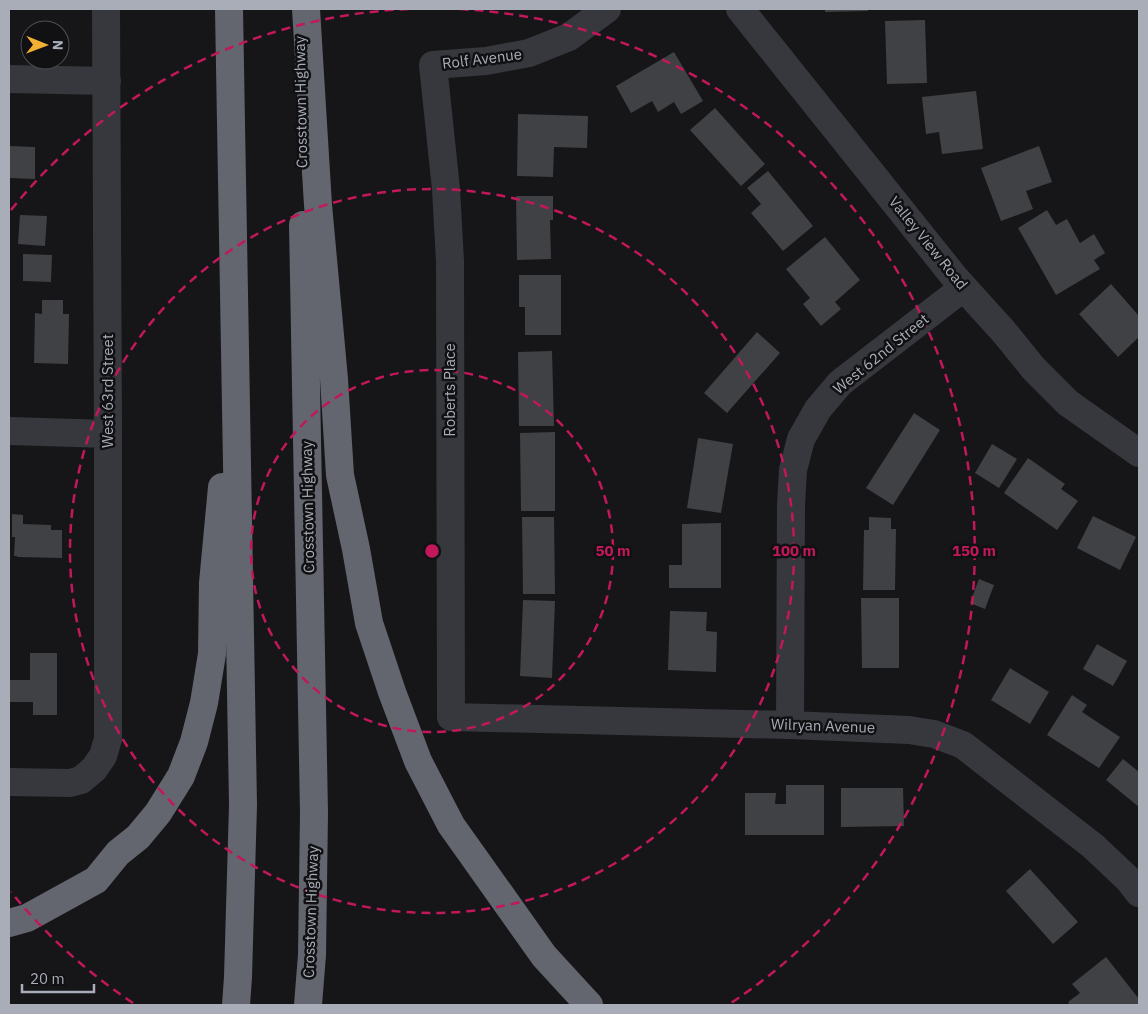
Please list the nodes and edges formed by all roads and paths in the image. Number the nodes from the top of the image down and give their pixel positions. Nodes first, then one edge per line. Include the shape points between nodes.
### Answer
1 (106, 9) edge
2 (229, 9) edge
3 (300, 9) edge
4 (306, 9) edge
5 (607, 9) edge
6 (740, 9) edge
7 (433, 65) joint
8 (9, 78) edge
9 (107, 81) junction
10 (963, 288) junction
11 (235, 349) junction
12 (9, 431) edge
13 (108, 434) junction
14 (1139, 453) edge
15 (451, 717) joint
16 (790, 725) junction
17 (9, 782) edge
18 (1139, 892) edge
19 (9, 923) edge
20 (236, 1005) edge
21 (308, 1005) edge
22 (589, 1005) edge

1 - 9 street, West 63rd Street
2 - 11 highway
3 - 21 highway, Crosstown Highway via 314,813
4 - 22 highway via 340,475 369,623 418,761 451,825 544,956
5 - 7 street, Rolf Avenue via 569,36 529,53 486,61
6 - 10 street, Valley View Road
7 - 15 street, Roberts Place via 450,261
8 - 9 street
9 - 13 street, West 63rd Street
10 - 14 street, Valley View Road via 1068,403
10 - 16 street, West 62nd Street via 840,384 818,409 801,439 793,470 791,505
11 - 19 highway via 213,583 212,654 202,711 181,776 153,819 96,880 27,918
11 - 20 highway via 243,805
12 - 13 street
13 - 17 street, West 63rd Street via 108,739 103,756 80,780 70,783
15 - 16 street, Wilryan Avenue
16 - 18 street, Wilryan Avenue via 909,730 934,734 963,745 1093,846

